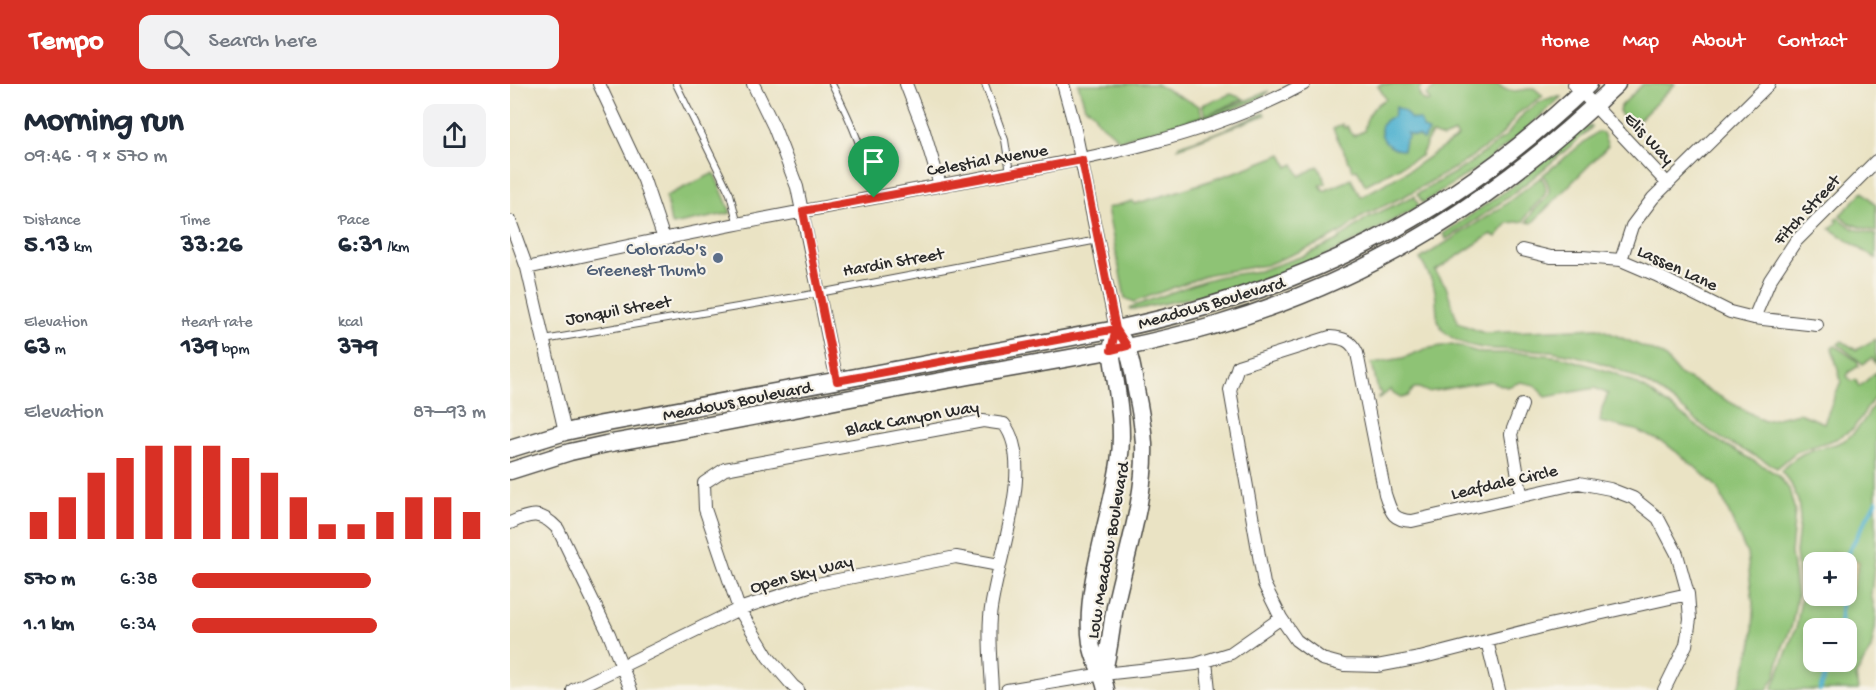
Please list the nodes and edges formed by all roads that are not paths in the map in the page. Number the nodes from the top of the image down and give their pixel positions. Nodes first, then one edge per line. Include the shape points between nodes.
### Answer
1 (599, 84) edge
2 (676, 84) edge
3 (753, 84) edge
4 (832, 84) edge
5 (906, 84) edge
6 (985, 84) edge
7 (1063, 84) edge
8 (1304, 84) edge
9 (1617, 84) edge
10 (1769, 84) edge
11 (1581, 87) edge
12 (1594, 106) junction
13 (1082, 160) junction
14 (1876, 161) edge
15 (1010, 173) junction
16 (1668, 184) junction
17 (940, 186) junction
18 (874, 198) junction
19 (803, 211) junction
20 (510, 221) edge
21 (738, 225) junction
22 (664, 239) junction
23 (1098, 240) junction
24 (1522, 250) dead end
25 (1621, 260) junction
26 (527, 268) junction
27 (819, 293) junction
28 (699, 313) joint
29 (1754, 318) junction
30 (1817, 325) dead end
31 (1116, 329) junction
32 (544, 340) junction
33 (1119, 348) junction
34 (837, 381) junction
35 (1522, 405) dead end
36 (565, 432) junction
37 (510, 449) edge
38 (510, 460) edge
39 (510, 471) edge
40 (1521, 494) junction
41 (510, 523) edge
42 (999, 564) junction
43 (1688, 594) junction
44 (740, 609) junction
45 (1281, 618) junction
46 (1487, 641) junction
47 (1206, 661) junction
48 (623, 666) junction
49 (1104, 682) edge
50 (573, 690) edge
51 (630, 690) edge
52 (798, 690) edge
53 (992, 690) edge
54 (1007, 690) edge
55 (1209, 690) edge
56 (1499, 690) edge
57 (1664, 690) edge

1 - 22 street via 644,180
2 - 21 lane via 730,194
3 - 19 street via 787,157
4 - 18 lane via 856,134
5 - 17 street
6 - 15 lane via 1005,140
7 - 13 street, Low Meadow Boulevard
8 - 13 street, Celestial Avenue via 1201,129
9 - 12 main road, Meadows Boulevard
10 - 16 street
11 - 12 street, Elis Way
11 - 31 main road, Meadows Boulevard via 1521,145 1473,181 1370,243 1242,296
12 - 16 street, Elis Way
12 - 33 main road, Meadows Boulevard via 1486,195 1378,260 1315,290 1248,315
13 - 15 street, Celestial Avenue
13 - 23 street, Low Meadow Boulevard
14 - 29 street, Fitch Street via 1795,242 1770,280
15 - 17 street, Celestial Avenue
16 - 25 street via 1632,226
17 - 18 street, Celestial Avenue
18 - 19 street, Celestial Avenue
19 - 21 street, Celestial Avenue
19 - 27 street
20 - 26 street, Jonquil Street
21 - 22 street, Celestial Avenue
22 - 26 street, Celestial Avenue
23 - 27 lane, Hardin Street
23 - 31 street, Low Meadow Boulevard
24 - 25 street, Lassen Lane via 1551,257
25 - 29 street, Lassen Lane via 1731,312
26 - 32 street, Jonquil Street
27 - 28 lane, Hardin Street
27 - 34 street
28 - 32 lane, Jonquil Street
29 - 30 street, Lassen Lane
31 - 33 main road, Low Meadow Boulevard
31 - 34 main road, Meadows Boulevard
32 - 36 street, Jonquil Street
33 - 39 main road, Meadows Boulevard via 606,444
33 - 49 main road, Low Meadow Boulevard via 1122,438 1090,622 1090,642
33 - 49 main road, Low Meadow Boulevard via 1132,365 1142,418 1143,472
34 - 36 main road, Meadows Boulevard
35 - 40 street via 1511,434
36 - 37 main road, Meadows Boulevard
36 - 38 main road via 560,442
40 - 43 street, Leafdale Circle via 1580,483 1634,498 1658,518 1677,554
40 - 45 street, Leafdale Circle via 1412,521 1401,520 1392,513 1385,494 1353,344 1330,337 1238,366 1230,390 1264,584
41 - 48 street via 532,515 543,516 558,529
42 - 44 street, Open Sky Way via 956,557 812,585
42 - 44 street, Black Canyon Way via 1016,481 1013,439 1004,424 983,421 725,470 704,483 705,509
42 - 53 street, Black Canyon Way via 990,616
43 - 46 street, Leafdale Circle
43 - 57 street via 1686,645
44 - 48 street, Open Sky Way
44 - 52 street via 768,657
45 - 46 street, Leafdale Circle via 1296,640 1322,659 1344,665 1377,666
45 - 47 street via 1231,653
46 - 56 street
47 - 49 street
47 - 55 street
48 - 50 street, Open Sky Way
48 - 51 street
49 - 54 street

